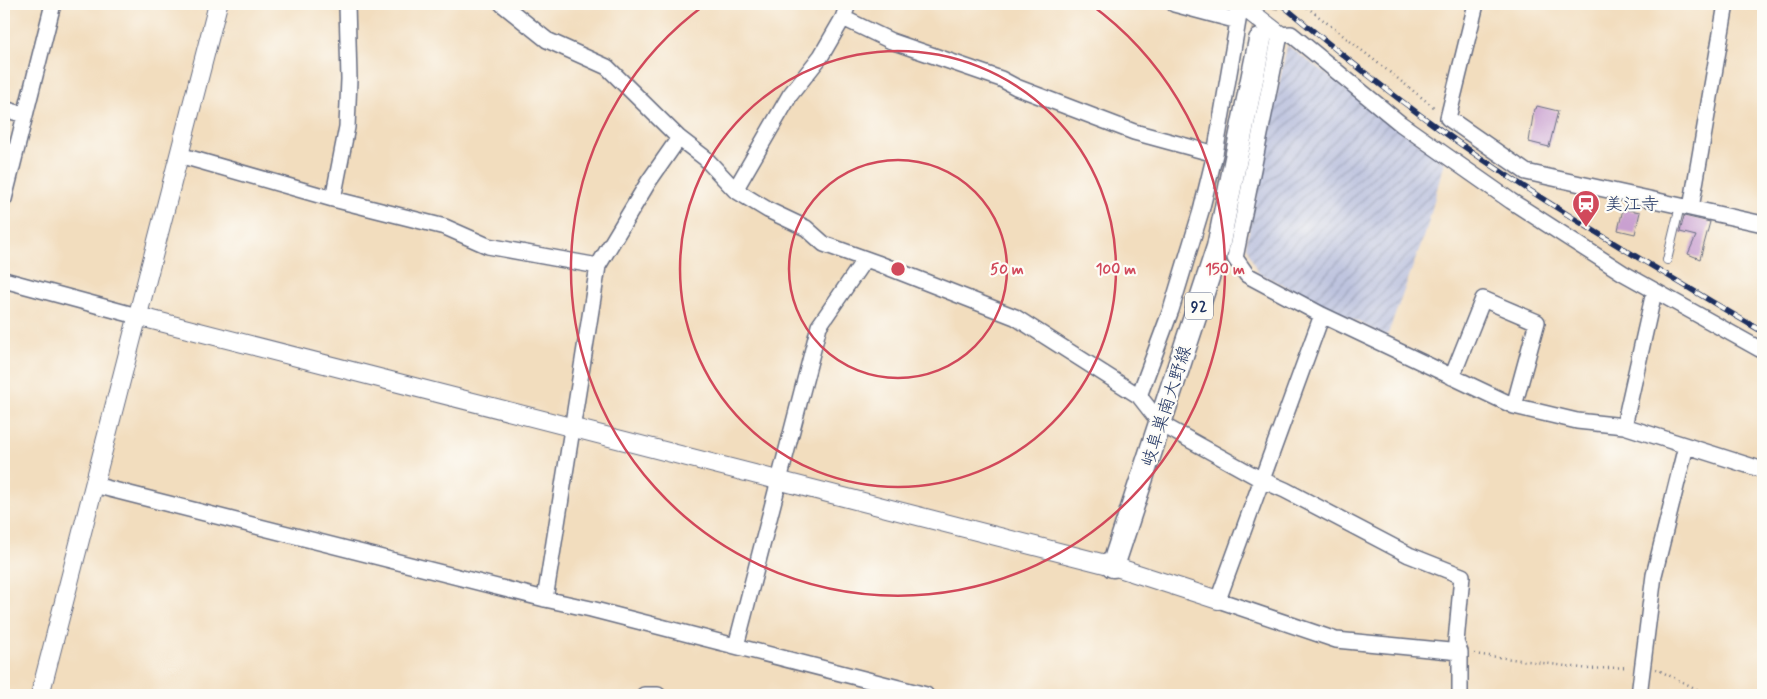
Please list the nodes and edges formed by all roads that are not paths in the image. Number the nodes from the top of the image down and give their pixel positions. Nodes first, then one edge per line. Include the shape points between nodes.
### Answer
1 (53, 4) edge
2 (218, 4) edge
3 (347, 4) edge
4 (502, 4) edge
5 (1174, 4) edge
6 (1476, 4) edge
7 (1726, 4) edge
8 (1238, 9) edge
9 (845, 11) edge
10 (1270, 37) junction
11 (4, 109) edge
12 (25, 115) junction
13 (679, 138) junction
14 (1215, 154) junction
15 (179, 155) junction
16 (735, 190) junction
17 (4, 198) edge
18 (333, 199) junction
19 (1685, 207) junction
20 (1763, 224) edge
21 (865, 259) junction
22 (1666, 260) dead end
23 (598, 266) junction
24 (4, 280) edge
25 (1654, 292) junction
26 (1322, 315) junction
27 (137, 316) junction
28 (1763, 351) edge
29 (1452, 377) junction
30 (1140, 396) junction
31 (1514, 406) junction
32 (1161, 424) junction
33 (1624, 426) junction
34 (572, 427) junction
35 (1686, 446) junction
36 (1763, 470) edge
37 (1262, 480) junction
38 (780, 481) junction
39 (94, 485) junction
40 (1113, 566) junction
41 (546, 599) junction
42 (1218, 600) junction
43 (736, 646) junction
44 (1460, 652) junction
45 (40, 695) edge
46 (644, 695) edge
47 (658, 695) edge
48 (926, 695) edge
49 (1460, 695) edge
50 (1639, 695) edge

1 - 12 street
2 - 15 street
3 - 18 street via 347,127
4 - 13 street via 547,40 608,67
5 - 8 street
6 - 19 street via 1448,118 1526,172
7 - 19 street
8 - 10 street
8 - 14 street
9 - 14 street via 891,41 1134,132
9 - 16 street via 822,56 790,95
10 - 25 street via 1291,34 1401,124 1511,201
10 - 26 street via 1235,258 1247,275
10 - 32 main road, 岐阜巣南大野線 / 92 via 1218,247
11 - 12 street
12 - 17 street
13 - 16 street via 705,158
13 - 23 street via 648,181
14 - 30 street via 1171,310
15 - 18 street
15 - 27 street
16 - 21 street via 806,228 824,244
18 - 23 street via 445,227 488,246
19 - 20 street
19 - 22 lane
21 - 30 street via 1015,317
21 - 38 street via 819,326
23 - 34 street
24 - 27 street
25 - 28 street
25 - 33 street
26 - 29 street
26 - 37 street
27 - 34 street
27 - 39 street
29 - 31 street
29 - 31 street via 1483,299 1538,322
30 - 32 street
31 - 33 street via 1577,421
32 - 37 street
32 - 40 main road, 岐阜巣南大野線 / 92
33 - 35 street
34 - 38 street
34 - 41 street
35 - 36 street
35 - 50 street via 1654,575
37 - 42 street
37 - 44 street via 1409,555 1462,576 1456,642
38 - 40 street
38 - 43 street
39 - 41 street
39 - 45 street
40 - 42 street
41 - 43 street
42 - 44 street via 1336,640
43 - 48 street
44 - 49 street
46 - 47 street

